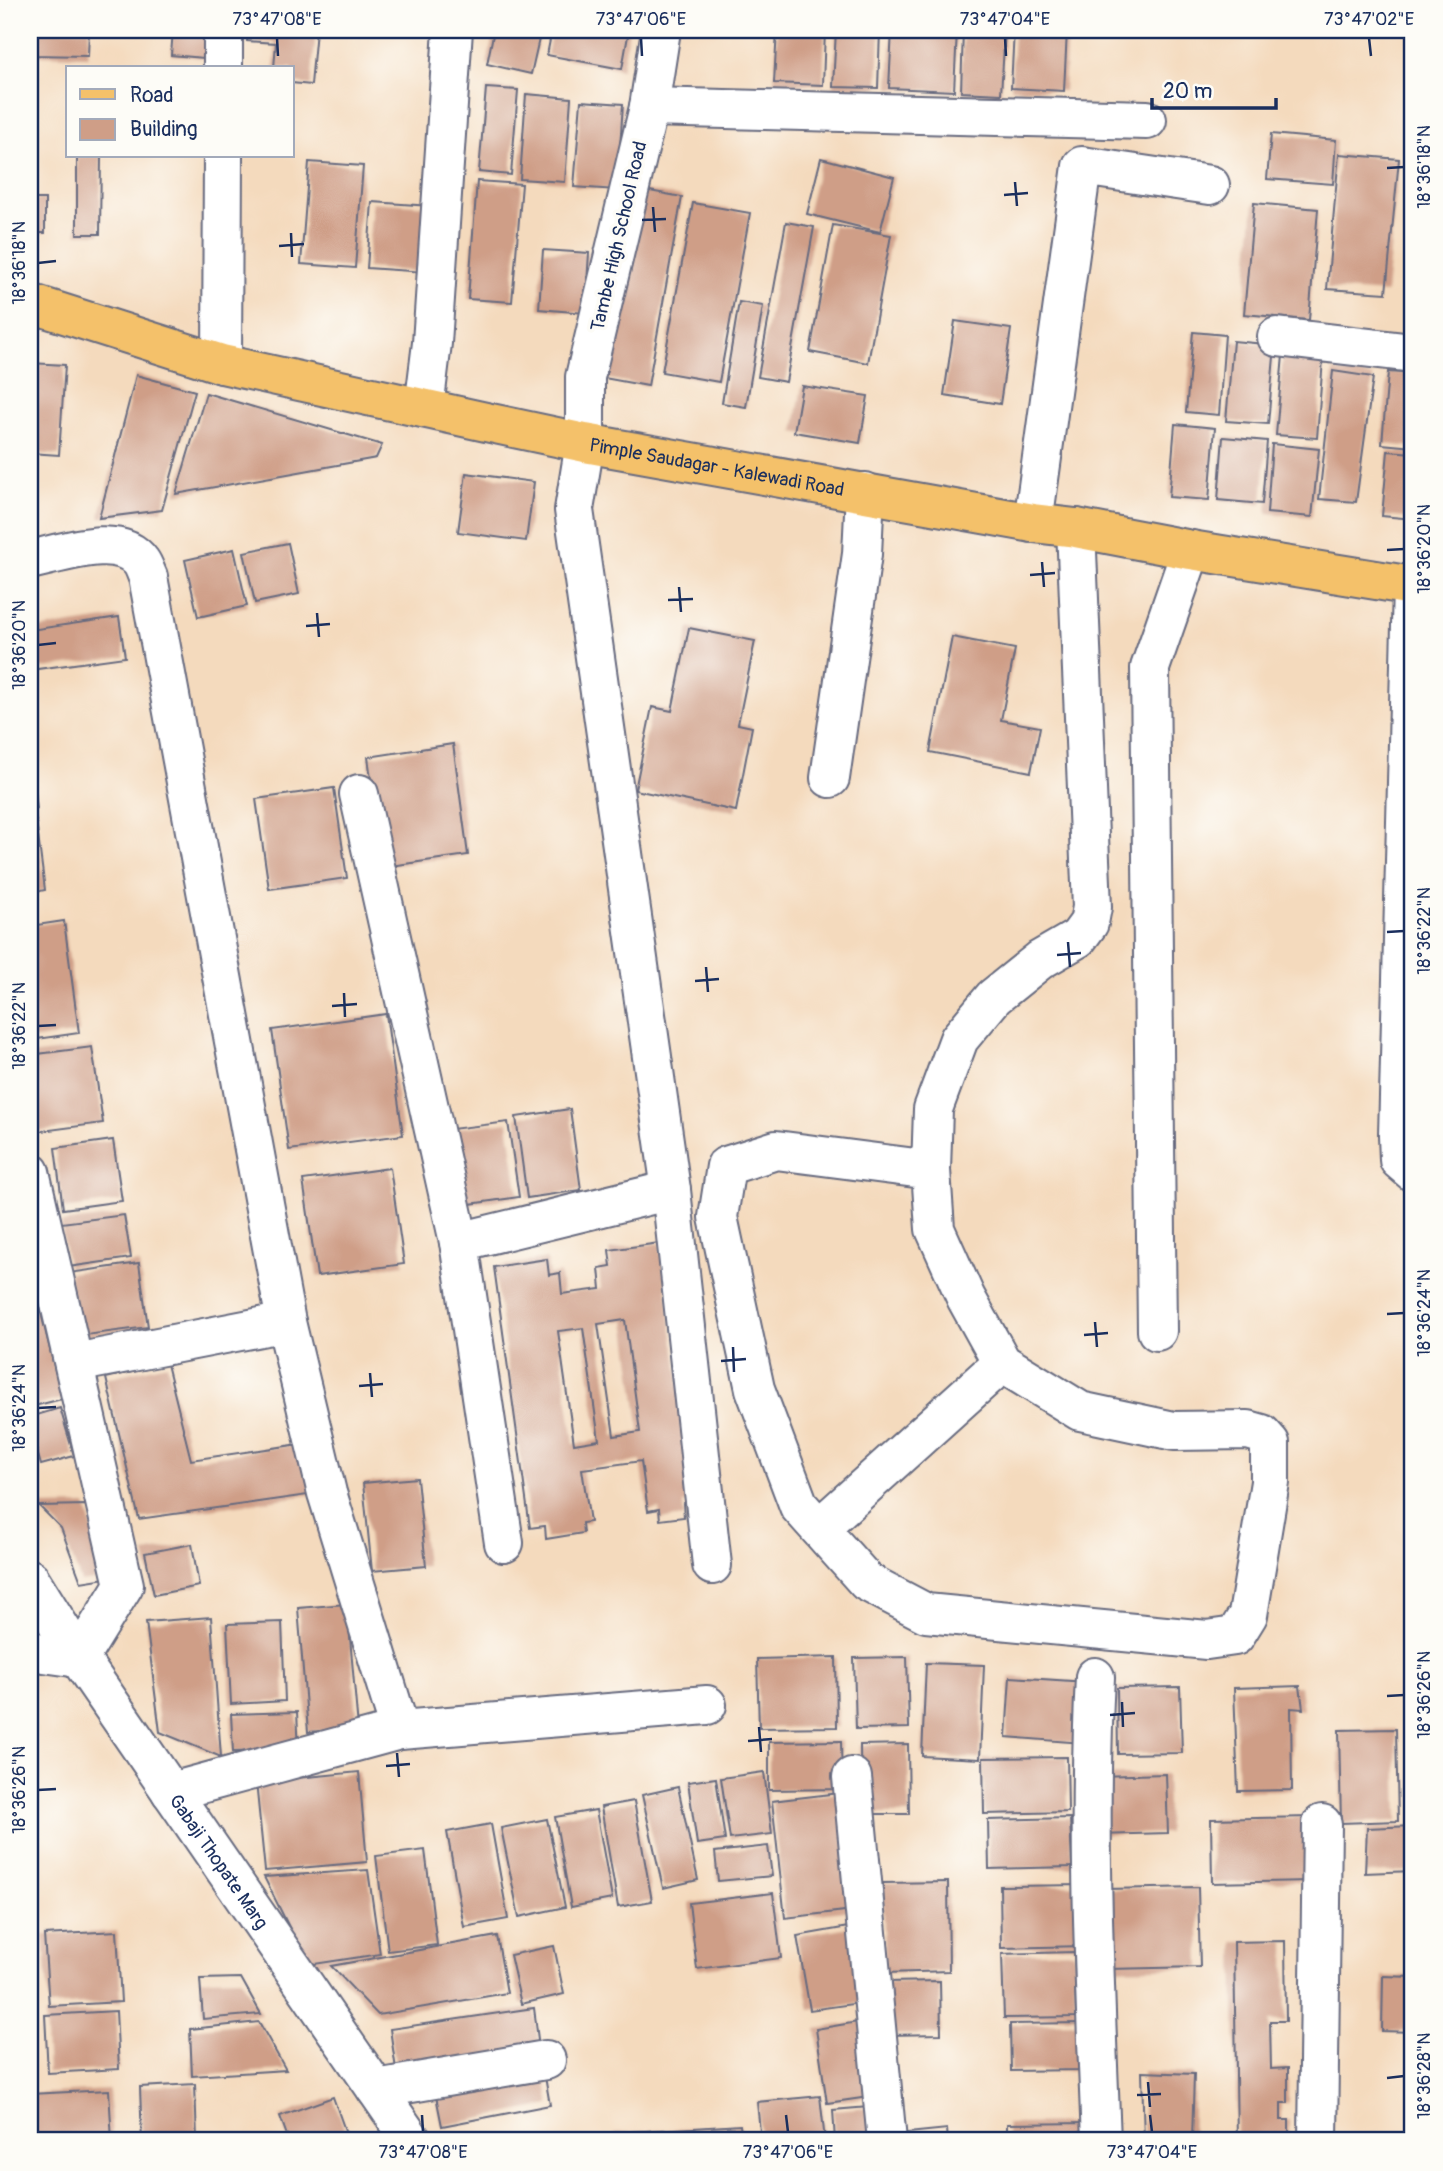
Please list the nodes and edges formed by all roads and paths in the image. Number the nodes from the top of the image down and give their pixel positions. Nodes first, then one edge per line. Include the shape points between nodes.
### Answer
1 (223, 30) edge
2 (453, 30) edge
3 (661, 30) edge
4 (223, 66) edge
5 (649, 107) junction
6 (1147, 120) dead end
7 (223, 158) edge
8 (1210, 185) dead end
9 (30, 303) edge
10 (1277, 337) dead end
11 (1413, 353) edge
12 (222, 364) junction
13 (424, 408) junction
14 (585, 443) junction
15 (865, 492) junction
16 (1034, 523) junction
17 (1076, 528) junction
18 (1191, 550) junction
19 (30, 560) edge
20 (1413, 586) edge
21 (830, 778) dead end
22 (359, 794) dead end
23 (931, 1170) junction
24 (30, 1172) edge
25 (1413, 1172) edge
26 (671, 1190) junction
27 (459, 1242) junction
28 (286, 1322) junction
29 (1157, 1331) dead end
30 (75, 1363) junction
31 (1002, 1363) junction
32 (819, 1528) junction
33 (504, 1543) dead end
34 (712, 1565) dead end
35 (30, 1579) edge
36 (30, 1651) edge
37 (79, 1658) junction
38 (1095, 1677) dead end
39 (30, 1681) edge
40 (707, 1705) dead end
41 (400, 1730) junction
42 (852, 1777) dead end
43 (171, 1792) junction
44 (1322, 1824) dead end
45 (547, 2060) dead end
46 (376, 2090) junction
47 (412, 2141) edge
48 (887, 2141) edge
49 (1101, 2141) edge
50 (1318, 2141) edge

1 - 4 street
2 - 13 street
3 - 5 street, Tambe High School Road
5 - 6 street
5 - 14 street, Tambe High School Road via 585,377
7 - 12 street
8 - 16 street via 1082,166
9 - 12 main road, Pimple Saudagar - Kalewadi Road
10 - 11 street
12 - 13 main road, Pimple Saudagar - Kalewadi Road
13 - 14 main road, Pimple Saudagar - Kalewadi Road
14 - 15 main road, Pimple Saudagar - Kalewadi Road
14 - 26 street, Tambe High School Road via 574,510
15 - 16 main road, Pimple Saudagar - Kalewadi Road
15 - 21 street via 860,567
16 - 17 main road, Pimple Saudagar - Kalewadi Road
17 - 18 main road, Pimple Saudagar - Kalewadi Road
17 - 23 street via 1093,907 1078,938 1040,960 994,997 959,1039 933,1110
18 - 20 main road, Pimple Saudagar - Kalewadi Road
18 - 29 street via 1150,668
19 - 28 street via 106,545 126,549 141,561 148,577
20 - 25 street via 1398,1136 1398,1160
22 - 27 street
23 - 31 street via 935,1229
23 - 32 street via 776,1150 726,1166 718,1217 754,1389 799,1506
24 - 30 street
26 - 27 street
26 - 34 street, Tambe High School Road
27 - 33 street
28 - 30 street
28 - 41 street via 327,1493
30 - 37 street via 124,1585
31 - 32 street
31 - 32 street via 1080,1411 1174,1431 1248,1430 1262,1434 1270,1443 1270,1482 1248,1615 1234,1636 1207,1640 926,1613 867,1581
35 - 37 street, Gabaji Thopate Marg
36 - 37 street
36 - 39 street
37 - 43 street, Gabaji Thopate Marg
38 - 49 street via 1092,1841
40 - 41 street
41 - 43 street
42 - 48 street
43 - 46 street, Gabaji Thopate Marg
44 - 50 street
45 - 46 street
46 - 47 street, Gabaji Thopate Marg

